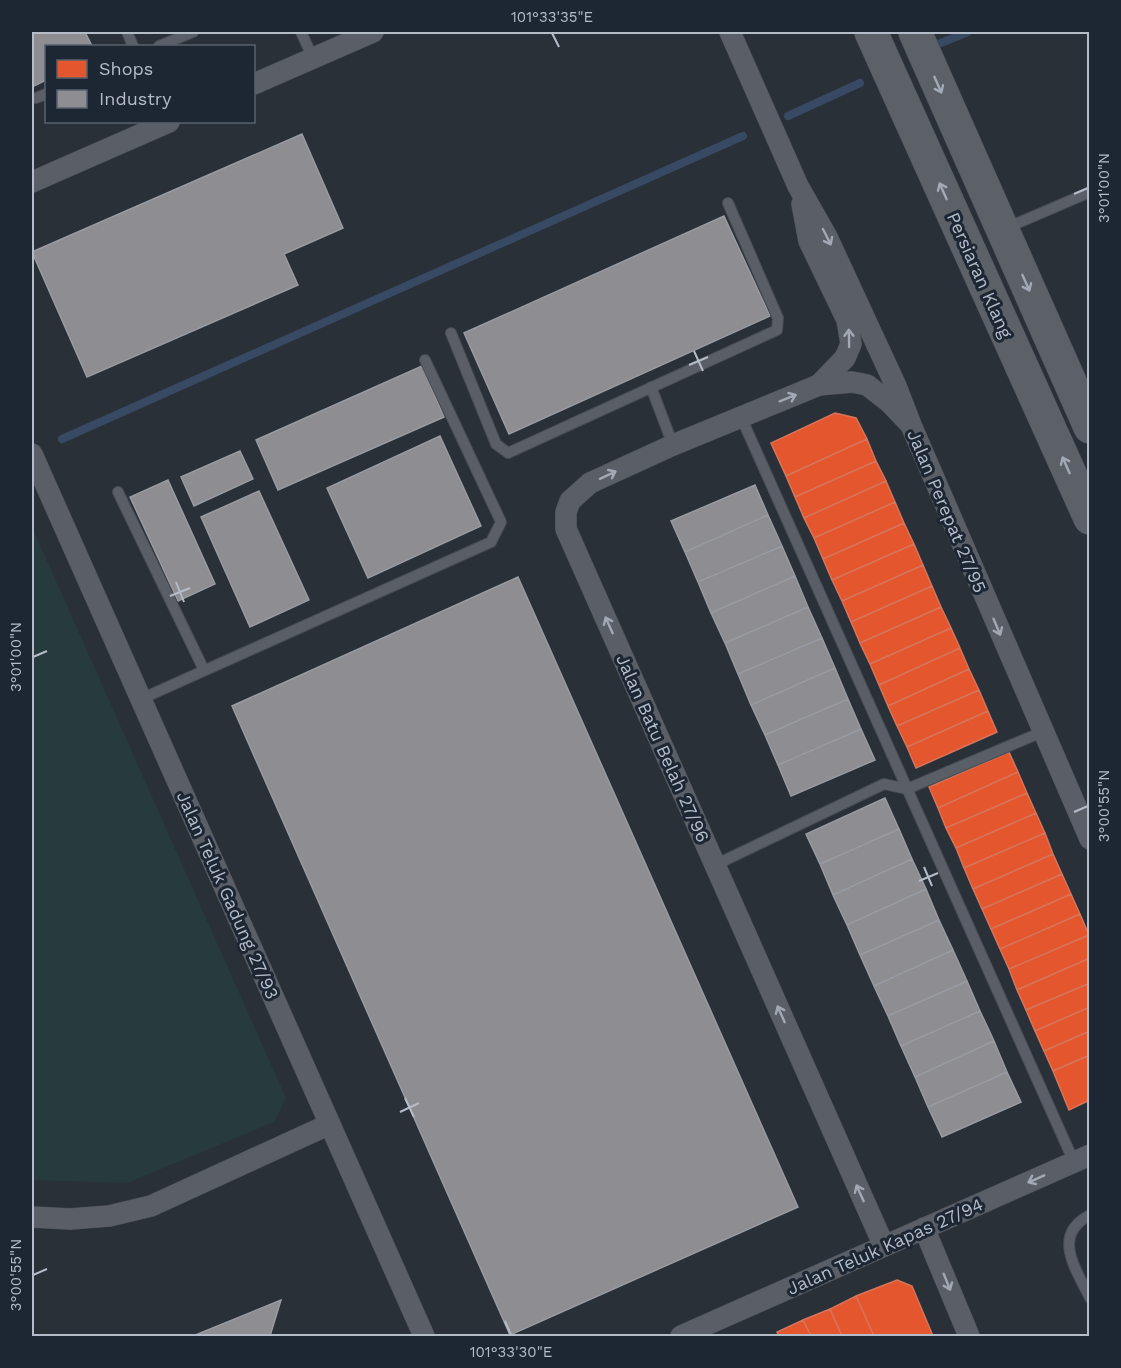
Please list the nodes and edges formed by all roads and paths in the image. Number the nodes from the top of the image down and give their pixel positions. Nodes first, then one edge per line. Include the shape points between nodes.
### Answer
1 (193, 32) edge
2 (301, 32) edge
3 (373, 32) edge
4 (730, 32) edge
5 (871, 32) edge
6 (915, 32) edge
7 (161, 45) edge
8 (313, 58) junction
9 (255, 84) edge
10 (45, 94) edge
11 (36, 98) dead end
12 (162, 123) edge
13 (142, 127) edge
14 (32, 182) edge
15 (798, 186) junction
16 (1089, 192) edge
17 (728, 203) dead end
18 (1002, 230) junction
19 (451, 333) dead end
20 (425, 360) dead end
21 (819, 386) junction
22 (651, 387) junction
23 (741, 417) junction
24 (911, 425) junction
25 (1089, 427) edge
26 (673, 445) junction
27 (32, 454) edge
28 (118, 492) dead end
29 (1089, 518) edge
30 (204, 670) junction
31 (141, 699) junction
32 (1042, 732) junction
33 (908, 789) junction
34 (1089, 839) edge
35 (715, 865) junction
36 (330, 1124) junction
37 (1082, 1159) edge
38 (1089, 1215) edge
39 (32, 1217) edge
40 (924, 1228) junction
41 (884, 1246) junction
42 (1089, 1298) edge
43 (424, 1336) edge
44 (681, 1336) edge
45 (969, 1336) edge

1 - 7 lane
2 - 8 lane
3 - 8 street
4 - 15 street, Jalan Perepat 27/95
29 -> 5 main road, Persiaran Klang
6 -> 18 main road
8 - 9 street
10 - 11 lane
12 - 13 street
13 - 14 street
21 -> 15 street, Jalan Perepat 27/95 via 845,358 851,344 848,320 809,241
15 -> 24 street, Jalan Perepat 27/95 via 827,237
16 - 18 lane
17 - 22 lane via 778,318 777,330
18 -> 25 main road
19 - 22 lane via 496,444 508,453
20 - 30 lane via 501,522 490,542
23 -> 21 street, Jalan Batu Belah 27/96
21 - 24 street via 852,382 867,385
22 - 26 lane
23 - 26 street, Jalan Batu Belah 27/96
23 - 33 lane
24 -> 32 street, Jalan Perepat 27/95
35 -> 26 street, Jalan Batu Belah 27/96 via 566,529 570,501 590,483
27 - 31 street, Jalan Teluk Gadung 27/93
28 - 30 lane
30 - 31 lane
31 - 36 street, Jalan Teluk Gadung 27/93
32 - 33 lane
32 - 34 street, Jalan Perepat 27/95
33 - 35 lane via 884,784
33 - 37 lane
41 -> 35 street, Jalan Batu Belah 27/96
36 - 39 street via 151,1206 109,1216
36 - 43 street, Jalan Teluk Gadung 27/93
37 -> 40 street, Jalan Teluk Kapas 27/94
38 - 42 lane via 1078,1221 1069,1236 1068,1253
40 - 41 street, Jalan Teluk Kapas 27/94
40 -> 45 street
41 - 44 street, Jalan Teluk Kapas 27/94

